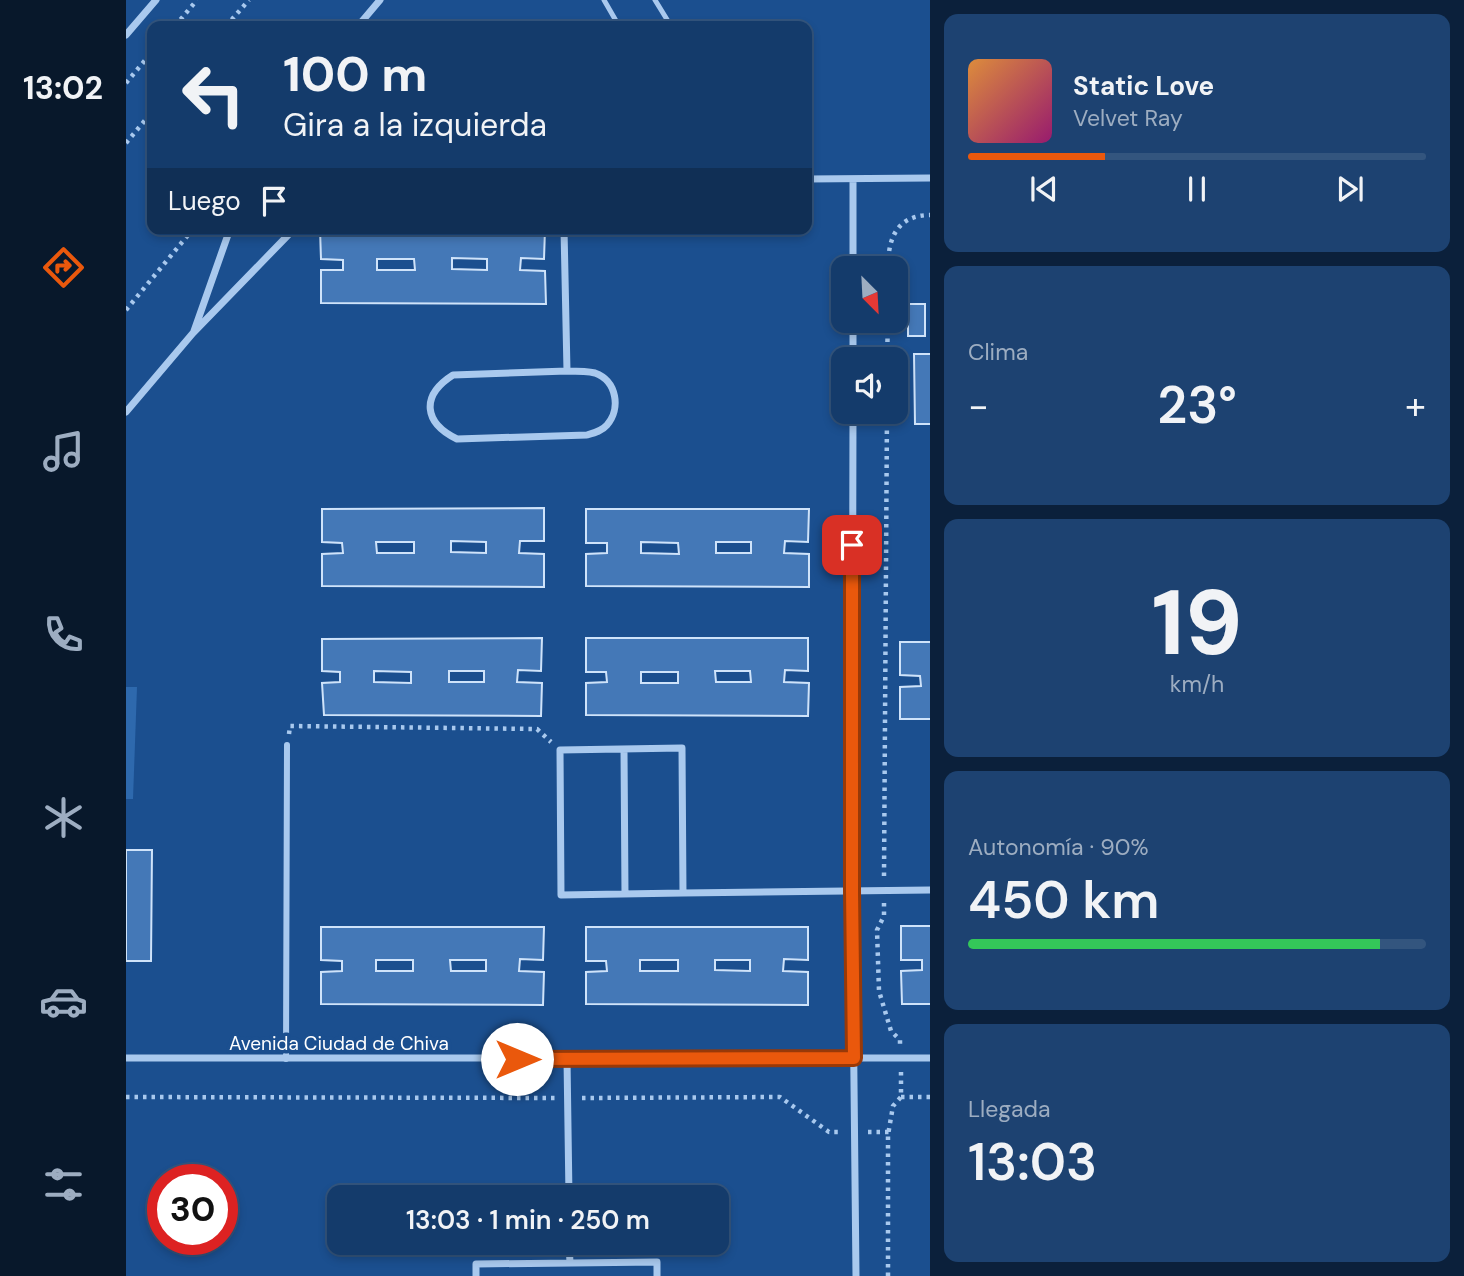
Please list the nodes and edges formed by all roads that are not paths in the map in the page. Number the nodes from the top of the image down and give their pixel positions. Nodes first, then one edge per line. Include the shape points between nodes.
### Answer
1 (156, 0) edge
2 (380, 0) edge
3 (604, 0) edge
4 (655, 0) edge
5 (362, 21) edge
6 (616, 21) edge
7 (668, 21) edge
8 (126, 35) edge
9 (930, 178) edge
10 (812, 179) edge
11 (853, 179) junction
12 (228, 235) edge
13 (288, 235) edge
14 (564, 235) edge
15 (853, 256) edge
16 (193, 333) junction
17 (567, 371) junction
18 (126, 412) edge
19 (853, 424) edge
20 (287, 745) road end
21 (624, 749) junction
22 (930, 890) edge
23 (852, 891) junction
24 (683, 893) junction
25 (625, 894) junction
26 (126, 1058) edge
27 (854, 1058) junction
28 (930, 1058) edge
29 (286, 1059) junction
30 (568, 1059) junction
31 (569, 1185) edge
32 (570, 1255) edge
33 (570, 1263) junction
34 (476, 1276) edge
35 (657, 1276) edge
36 (856, 1276) edge

1 - 8 street
2 - 5 street
3 - 6 lane
4 - 7 lane
9 - 11 street
10 - 11 street
11 - 15 street
12 - 16 street
13 - 16 street
14 - 17 street
16 - 18 street
17 - 17 street via 453,375 435,390 432,415 442,432 457,439 587,435 603,429 614,416 611,386 594,373
19 - 23 street
20 - 29 street
21 - 24 street via 682,748
21 - 25 street
21 - 25 street via 560,750 561,895
22 - 23 street
23 - 24 street
23 - 27 street
24 - 25 street
26 - 29 street, Avenida Ciudad de Chiva
27 - 28 street, Avenida Ciudad de Chiva
27 - 30 street, Avenida Ciudad de Chiva
27 - 36 street
29 - 30 street, Avenida Ciudad de Chiva
30 - 31 street
32 - 33 street
33 - 34 street via 476,1264
33 - 35 street via 657,1262

